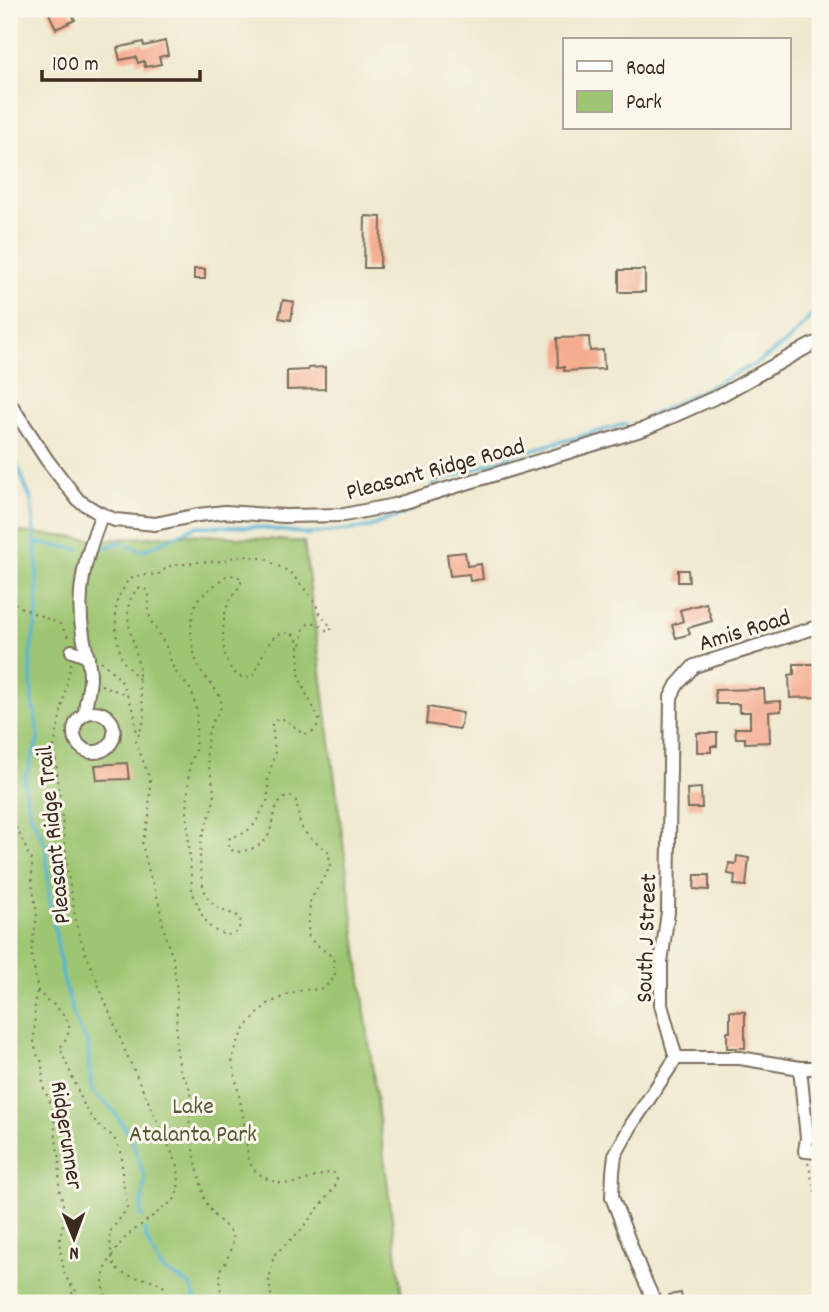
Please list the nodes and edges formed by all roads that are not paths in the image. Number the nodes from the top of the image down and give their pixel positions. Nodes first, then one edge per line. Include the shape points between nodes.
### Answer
1 (820, 342) edge
2 (9, 402) edge
3 (102, 514) junction
4 (820, 626) edge
5 (72, 651) road end
6 (87, 654) junction
7 (683, 677) joint
8 (85, 714) dead end
9 (676, 1058) junction
10 (800, 1068) junction
11 (820, 1068) edge
12 (820, 1152) edge
13 (654, 1303) edge

1 - 3 street, Pleasant Ridge Road via 723,394 644,429 394,505 344,515 225,512 155,524
2 - 3 street, Pleasant Ridge Road via 78,500
3 - 6 street via 80,594
4 - 7 street, Amis Road via 694,666
5 - 6 street
6 - 8 street via 90,681
7 - 9 street, South J Street via 671,697 668,912 661,962 661,1005
9 - 10 street via 740,1058
9 - 13 street via 632,1124 615,1155 612,1172 612,1197
10 - 11 street
10 - 12 street via 805,1151

